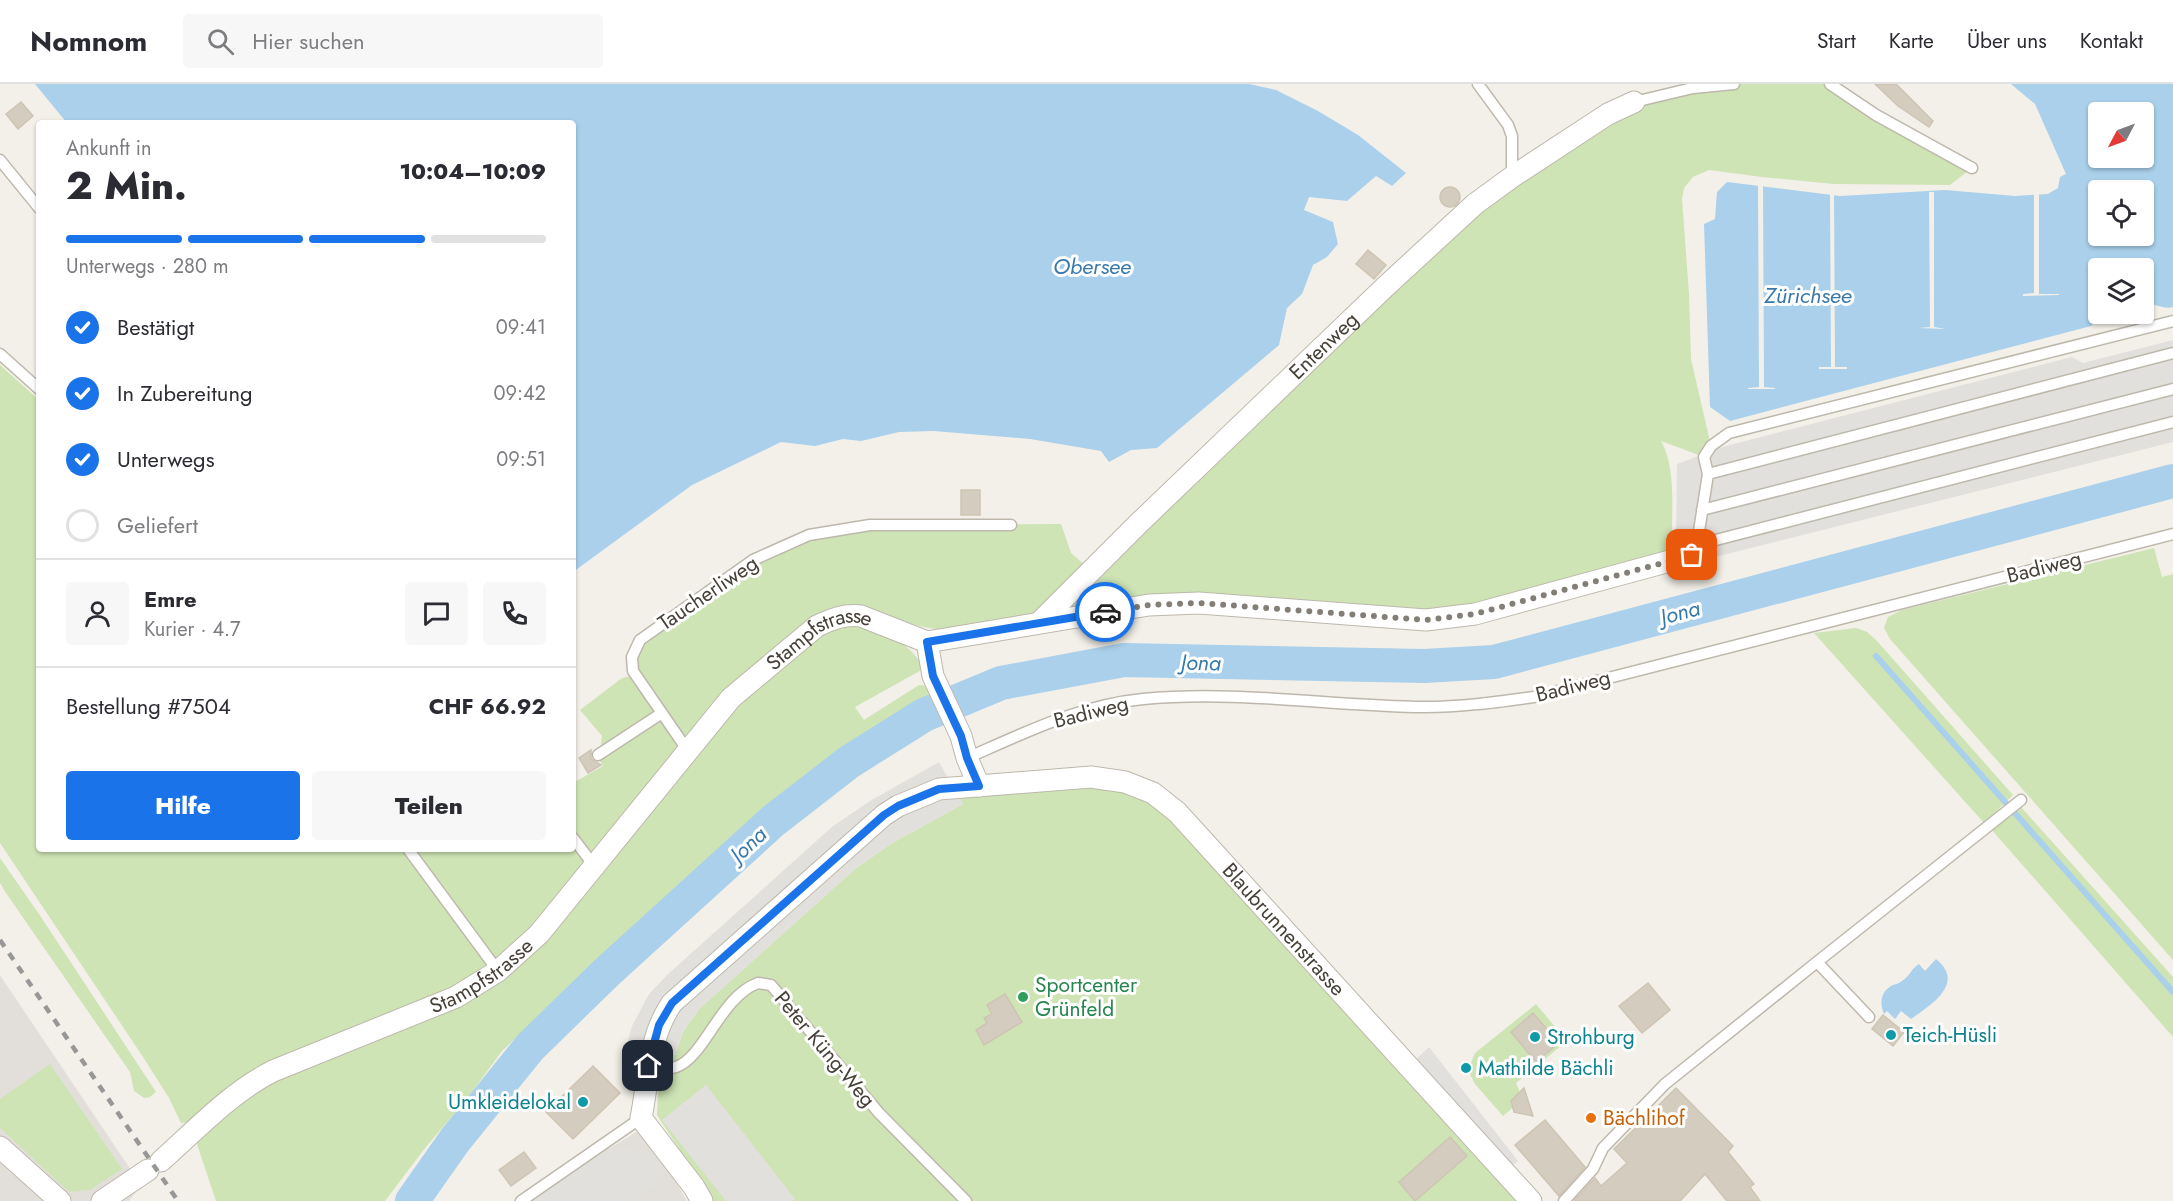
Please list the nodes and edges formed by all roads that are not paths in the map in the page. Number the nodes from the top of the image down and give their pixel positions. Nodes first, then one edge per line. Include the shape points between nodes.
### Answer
1 (1478, 84) edge
2 (1734, 84) edge
3 (1830, 84) edge
4 (1634, 102) joint
5 (0, 160) edge
6 (1972, 168) dead end
7 (1512, 177) junction
8 (36, 204) edge
9 (2173, 321) edge
10 (2173, 353) edge
11 (0, 354) edge
12 (36, 386) edge
13 (2173, 389) edge
14 (2173, 422) edge
15 (1708, 474) junction
16 (1702, 510) junction
17 (1011, 525) dead end
18 (2173, 534) edge
19 (1692, 555) junction
20 (1040, 622) junction
21 (927, 642) junction
22 (662, 713) junction
23 (688, 752) junction
24 (598, 755) dead end
25 (967, 758) junction
26 (979, 786) junction
27 (2019, 802) dead end
28 (576, 842) edge
29 (410, 852) edge
30 (595, 868) junction
31 (1817, 962) junction
32 (498, 972) junction
33 (1869, 1017) dead end
34 (648, 1066) junction
35 (641, 1118) junction
36 (4, 1159) edge
37 (60, 1201) edge
38 (102, 1201) edge
39 (521, 1201) edge
40 (702, 1201) edge
41 (966, 1201) edge
42 (1531, 1201) edge
43 (1564, 1201) edge

1 - 7 lane via 1508,125 1512,136
2 - 4 lane via 1693,88
3 - 6 lane via 1876,116
4 - 7 street, Entenweg via 1608,114
5 - 8 lane
7 - 20 street, Entenweg via 1475,204 1385,287
9 - 15 lane via 1729,433 1711,446 1704,457
10 - 15 lane
11 - 12 lane
13 - 16 lane
14 - 19 lane via 1712,541
15 - 16 lane
16 - 19 lane
17 - 22 lane, Taucherliweg via 870,525 809,535 753,560 640,640 632,657 633,671
18 - 25 lane, Badiweg via 1534,697 1475,706 1424,707 1212,696 1142,699 1094,707 1052,720
19 - 20 street via 1475,614 1426,620 1199,603 1149,605
20 - 21 street
21 - 23 street, Stampfstrasse via 861,615 833,618 817,626 746,684
21 - 25 street via 933,676
22 - 23 lane, Taucherliweg
22 - 24 lane
23 - 30 street, Stampfstrasse
25 - 26 street
26 - 34 street, Blaubrunnenstrasse via 939,789 884,815 672,1003 659,1025
26 - 42 street, Blaubrunnenstrasse via 1091,777 1125,782 1153,793 1177,812
27 - 31 lane
28 - 30 lane
29 - 32 lane
30 - 32 street, Stampfstrasse via 539,934
31 - 33 lane
31 - 43 lane via 1665,1084 1603,1148 1593,1169
32 - 38 street, Stampfstrasse via 456,997 255,1081 154,1166
34 - 35 street, Blaubrunnenstrasse
34 - 41 lane, Peter Küng-Weg via 675,1068 683,1063 736,996 758,983 771,985 879,1113
35 - 39 lane
35 - 40 street
36 - 37 street

